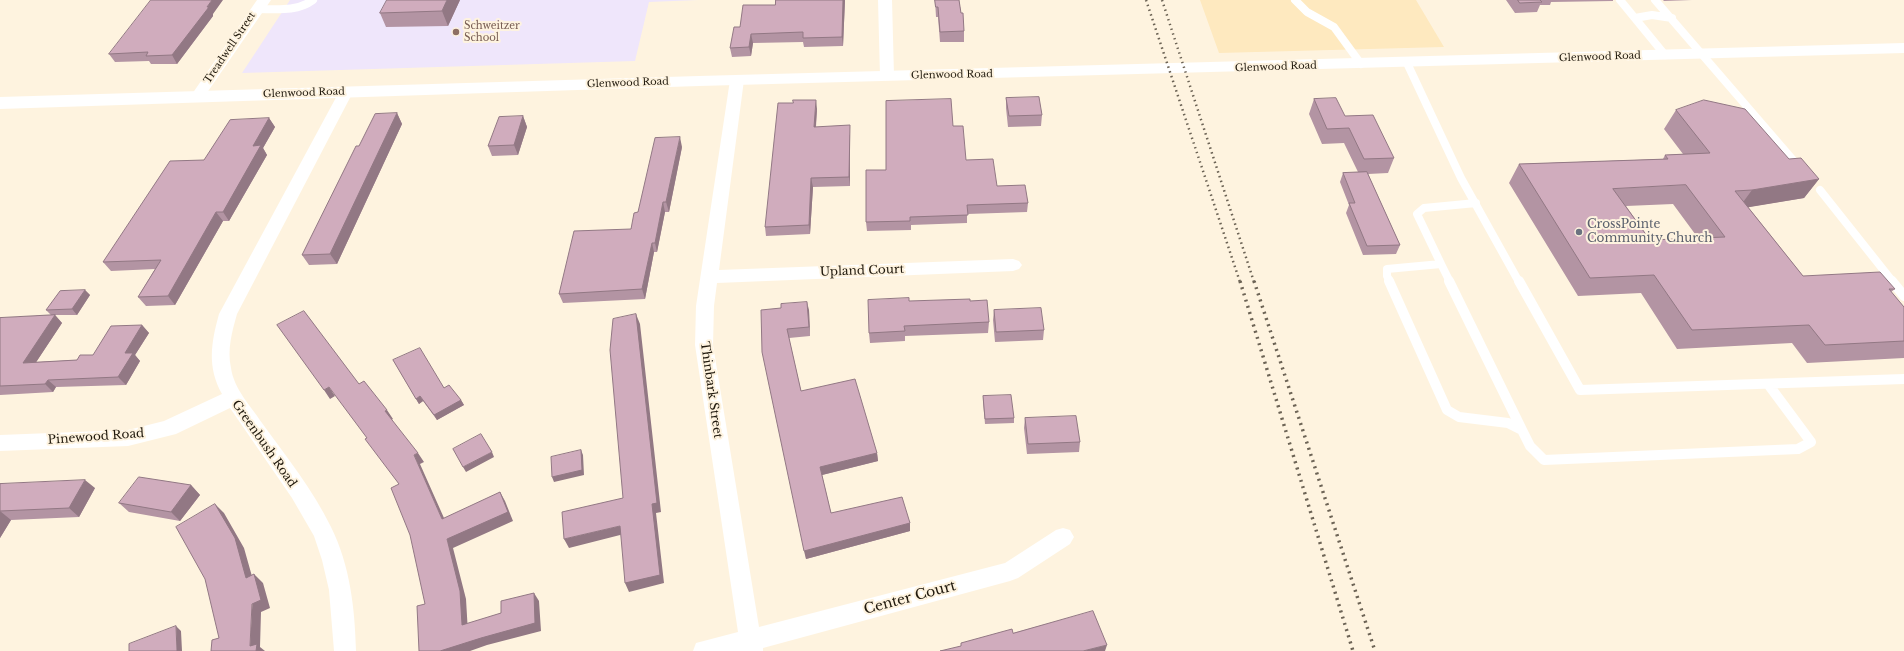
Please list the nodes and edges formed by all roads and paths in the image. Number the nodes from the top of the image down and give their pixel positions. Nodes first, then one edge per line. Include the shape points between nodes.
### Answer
1 (313, 0) edge
2 (885, 0) edge
3 (1295, 0) edge
4 (1620, 0) edge
5 (1656, 0) edge
6 (260, 5) edge
7 (1635, 18) junction
8 (1672, 18) junction
9 (1904, 48) edge
10 (1702, 54) junction
11 (1665, 55) junction
12 (1407, 63) junction
13 (1361, 64) junction
14 (887, 76) junction
15 (737, 80) junction
16 (346, 92) junction
17 (197, 97) junction
18 (0, 103) edge
19 (1805, 174) edge
20 (1820, 190) edge
21 (1476, 203) junction
22 (1441, 264) junction
23 (1013, 265) dead end
24 (710, 277) junction
25 (1904, 296) edge
26 (1904, 379) edge
27 (1768, 384) junction
28 (232, 398) junction
29 (1522, 430) junction
30 (0, 443) edge
31 (1063, 537) dead end
32 (751, 645) edge
33 (345, 651) edge
34 (704, 651) edge

1 - 6 lane via 309,4 294,8
2 - 14 street
3 - 13 lane via 1311,16 1332,24
4 - 7 lane
5 - 8 lane
6 - 17 street, Treadwell Street
7 - 8 lane via 1652,15
7 - 11 lane
8 - 10 lane
9 - 10 street, Glenwood Road
10 - 11 street, Glenwood Road
10 - 19 lane
11 - 12 street, Glenwood Road
12 - 13 street, Glenwood Road
12 - 21 lane via 1461,178
13 - 14 street, Glenwood Road
14 - 15 street, Glenwood Road
15 - 16 street, Glenwood Road
15 - 24 street, Thinbark Street
16 - 17 street, Glenwood Road
16 - 28 street, Greenbush Road via 228,314 222,336 220,360
17 - 18 street, Glenwood Road
20 - 25 lane
21 - 22 lane via 1424,208 1417,214
21 - 27 lane via 1580,390
22 - 29 lane
22 - 29 lane via 1387,269 1387,276 1446,410 1459,417 1508,423
23 - 24 street, Upland Court
24 - 32 street, Thinbark Street via 704,318 704,352
26 - 27 lane
27 - 29 lane via 1811,442 1798,448 1544,460 1530,446
28 - 30 street, Pinewood Road via 170,428 128,438
28 - 33 street, Greenbush Road via 285,473 323,533 340,594
31 - 32 street, Center Court via 1010,571
32 - 34 street, Center Court

